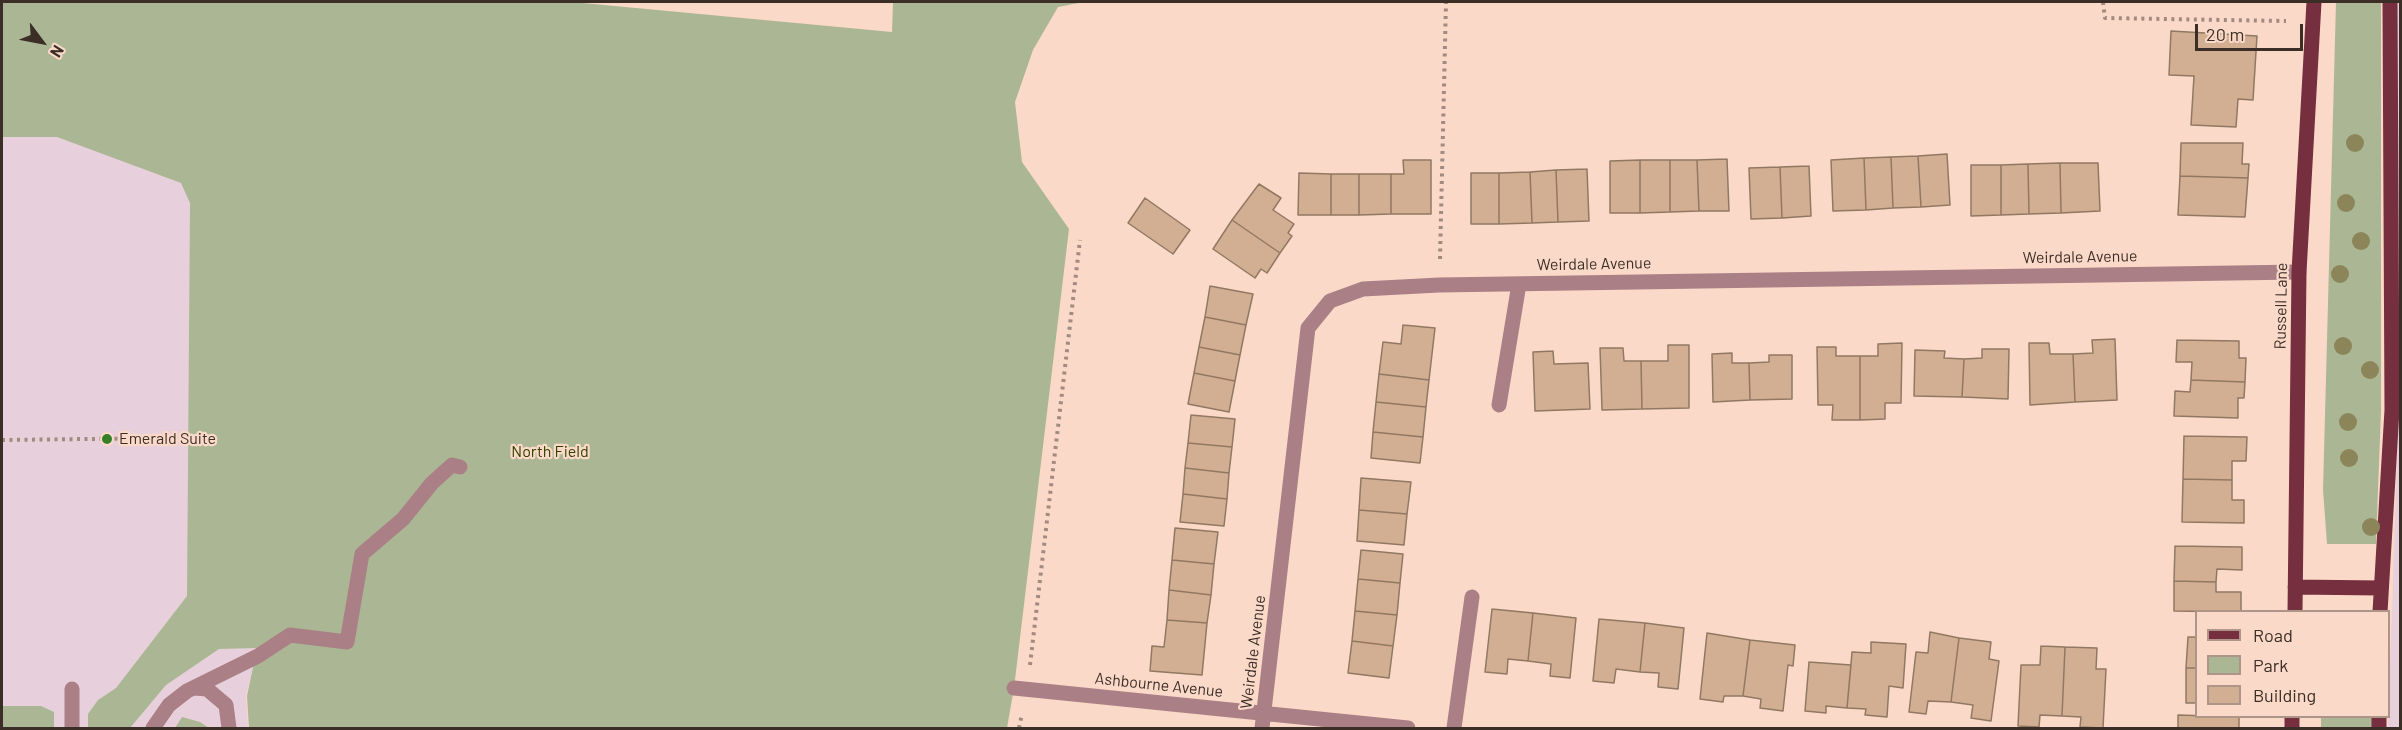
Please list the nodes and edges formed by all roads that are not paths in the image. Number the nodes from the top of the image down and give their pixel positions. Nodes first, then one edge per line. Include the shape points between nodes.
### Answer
1 (2313, 2) edge
2 (2390, 2) edge
3 (2395, 36) edge
4 (2299, 272) junction
5 (1519, 284) junction
6 (1499, 405) dead end
7 (2396, 410) edge
8 (460, 467) dead end
9 (2295, 587) junction
10 (2380, 588) junction
11 (1472, 597) dead end
12 (2295, 610) edge
13 (2380, 610) edge
14 (195, 688) junction
15 (72, 689) dead end
16 (1021, 689) road end
17 (1263, 721) edge
18 (72, 729) edge
19 (153, 729) edge
20 (229, 729) edge
21 (1408, 729) edge
22 (1454, 729) edge

1 - 4 main road, Russell Lane
2 - 3 main road
3 - 7 main road
4 - 5 street, Weirdale Avenue
4 - 9 main road, Russell Lane
5 - 6 street
5 - 17 street, Weirdale Avenue via 1363,289 1330,301 1308,328
7 - 10 main road
8 - 14 street via 452,465 403,519 362,554 347,642 290,635
9 - 10 main road
9 - 12 main road, Russell Lane
10 - 13 main road
11 - 22 street
14 - 19 street via 170,705
14 - 20 street via 207,689 226,705
15 - 18 street
16 - 17 street, Ashbourne Avenue
17 - 21 street, Ashbourne Avenue

